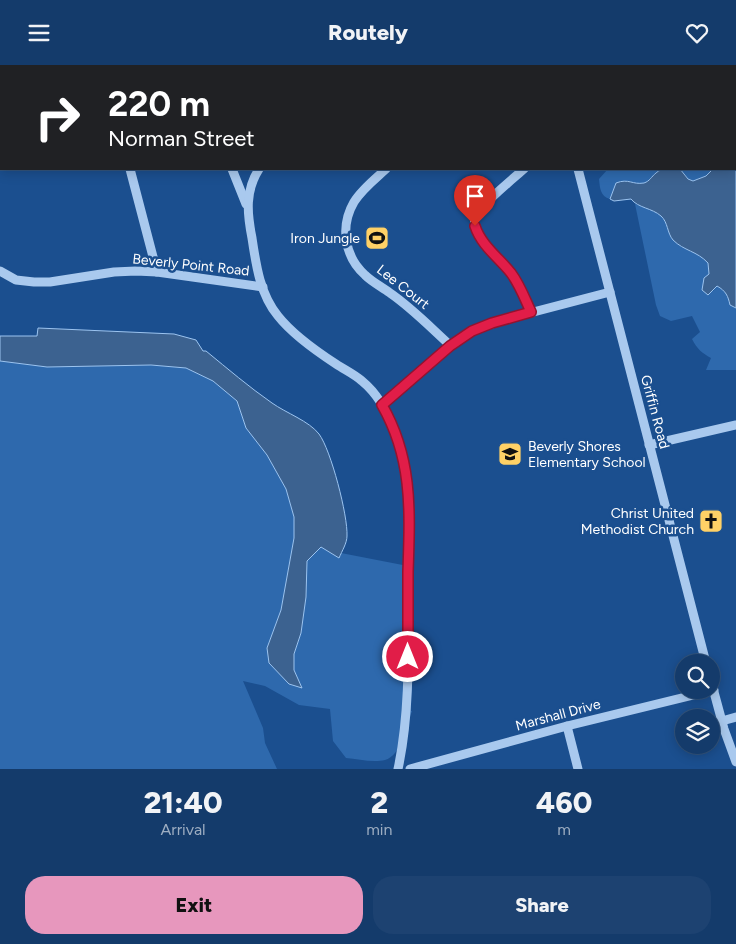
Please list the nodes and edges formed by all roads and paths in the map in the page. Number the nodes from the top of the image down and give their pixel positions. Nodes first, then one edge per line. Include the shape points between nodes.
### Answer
1 (130, 170) edge
2 (232, 170) edge
3 (258, 170) edge
4 (385, 170) edge
5 (523, 170) edge
6 (578, 170) edge
7 (248, 209) junction
8 (0, 271) edge
9 (157, 272) junction
10 (263, 287) junction
11 (610, 292) junction
12 (531, 312) junction
13 (450, 346) junction
14 (382, 405) junction
15 (736, 425) edge
16 (650, 445) junction
17 (704, 654) edge
18 (675, 695) edge
19 (716, 699) edge
20 (736, 717) edge
21 (722, 721) junction
22 (567, 726) junction
23 (736, 761) edge
24 (398, 769) edge
25 (410, 769) edge
26 (578, 769) edge

1 - 9 street
2 - 7 street
3 - 7 street via 249,187
4 - 13 street, Lee Court via 353,203 345,234 349,252 364,275 396,297
5 - 12 street via 477,214 475,226 482,241 512,274
6 - 11 street, Griffin Road
7 - 10 street
8 - 9 street, Beverly Point Road via 16,280 34,282 72,280 114,272
9 - 10 street, Beverly Point Road
10 - 14 street via 286,325 363,382
11 - 12 street
11 - 16 street, Griffin Road
12 - 13 street via 481,327
13 - 14 street
14 - 24 street via 401,449 410,512 405,728
15 - 16 street
16 - 17 street, Griffin Road
18 - 22 street, Marshall Drive
19 - 21 street
20 - 21 street
21 - 23 street
22 - 25 street, Marshall Drive
22 - 26 street

